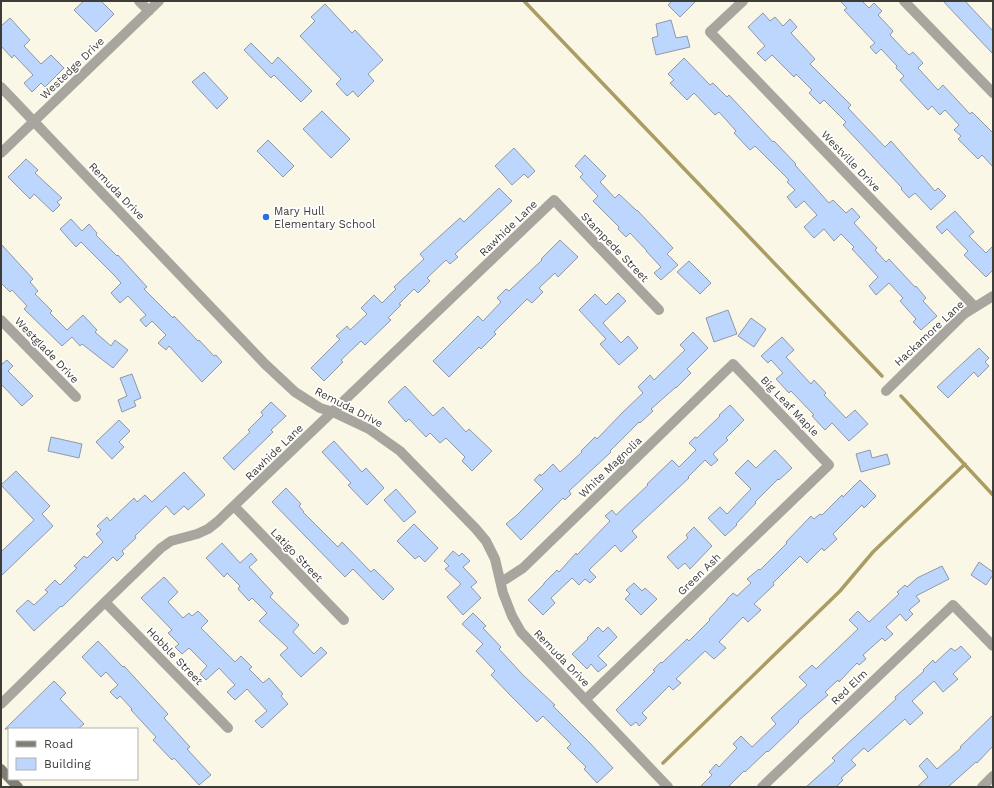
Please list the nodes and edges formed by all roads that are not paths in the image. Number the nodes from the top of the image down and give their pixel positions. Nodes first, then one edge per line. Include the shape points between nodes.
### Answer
1 (139, 1) edge
2 (159, 1) edge
3 (743, 1) edge
4 (904, 1) edge
5 (149, 11) junction
6 (1, 87) edge
7 (993, 93) edge
8 (34, 121) junction
9 (1, 153) edge
10 (554, 200) joint
11 (993, 296) edge
12 (975, 307) junction
13 (659, 310) dead end
14 (1, 320) edge
15 (733, 364) joint
16 (886, 391) dead end
17 (76, 396) dead end
18 (333, 412) junction
19 (829, 465) joint
20 (234, 506) junction
21 (501, 581) junction
22 (105, 602) junction
23 (344, 620) dead end
24 (993, 646) edge
25 (585, 700) junction
26 (1, 704) edge
27 (228, 728) dead end
28 (993, 776) edge
29 (668, 787) edge
30 (762, 787) edge
31 (982, 787) edge

1 - 5 street
2 - 5 street, Westedge Drive
3 - 12 street, Westville Drive via 710,32
4 - 7 street
5 - 8 street, Westedge Drive
6 - 8 street, Remuda Drive
8 - 9 street, Westedge Drive
8 - 18 street, Remuda Drive via 265,364 295,392 320,408
10 - 13 street, Stampede Street
10 - 18 street, Rawhide Lane
11 - 12 street, Hackamore Lane
12 - 16 street, Hackamore Lane via 964,314
14 - 17 street, Westglade Drive
15 - 19 street, Big Leaf Maple
15 - 21 street, White Magnolia via 523,568
18 - 20 street, Rawhide Lane
18 - 21 street, Remuda Drive via 368,429 400,451 486,541 495,559
19 - 25 street, Green Ash
20 - 22 street, Rawhide Lane via 208,529 171,541 161,548
20 - 23 street, Latigo Street
21 - 25 street, Remuda Drive via 512,616 521,632
22 - 26 street, Rawhide Lane
22 - 27 street, Hobble Street
24 - 30 street, Red Elm via 953,604
25 - 29 street, Remuda Drive
28 - 31 street

